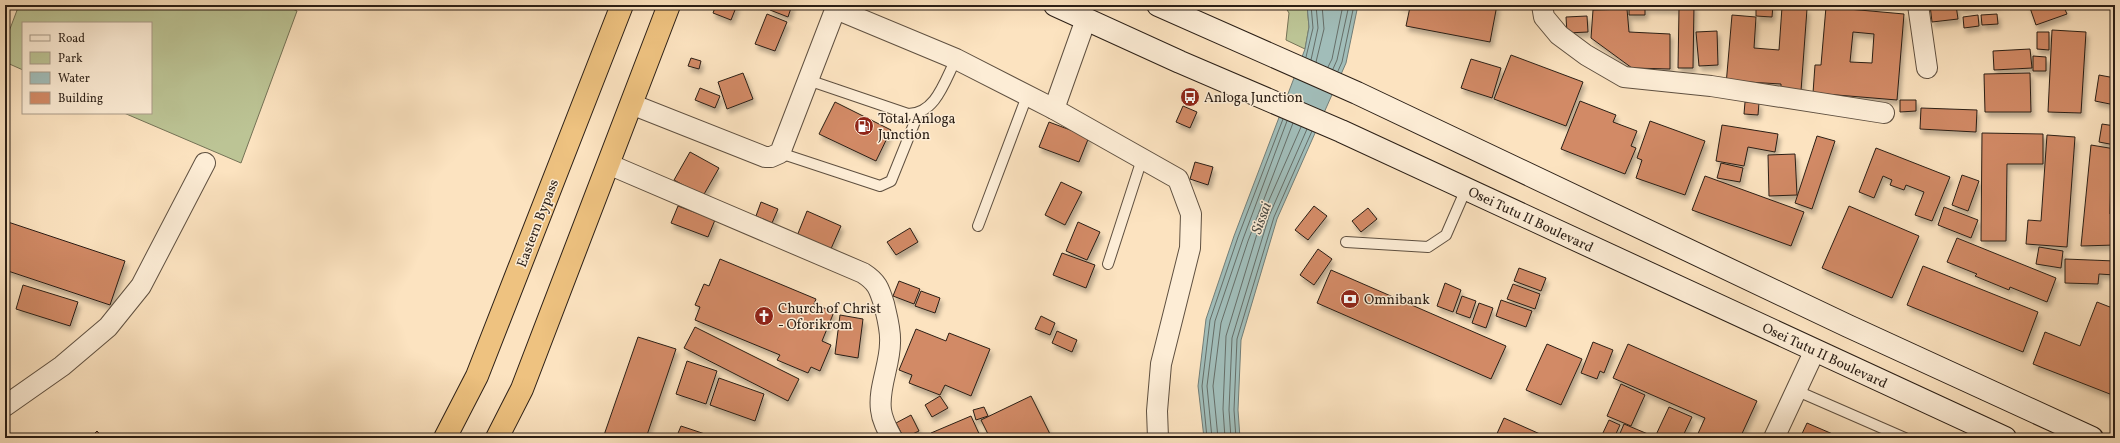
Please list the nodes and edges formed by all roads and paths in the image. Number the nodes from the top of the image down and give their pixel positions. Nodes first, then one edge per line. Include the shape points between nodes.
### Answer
1 (669, 5) edge
2 (1055, 5) edge
3 (1158, 5) edge
4 (1542, 5) edge
5 (1918, 5) edge
6 (619, 6) edge
7 (836, 7) edge
8 (1086, 19) junction
9 (956, 59) junction
10 (1927, 68) dead end
11 (808, 80) junction
12 (1027, 96) junction
13 (631, 104) junction
14 (1054, 109) junction
15 (1884, 113) dead end
16 (918, 114) junction
17 (780, 153) junction
18 (1142, 159) junction
19 (205, 163) dead end
20 (608, 164) junction
21 (1466, 189) junction
22 (978, 226) dead end
23 (1346, 242) dead end
24 (1108, 264) dead end
25 (1815, 350) junction
26 (1796, 390) junction
27 (5, 406) edge
28 (445, 438) edge
29 (497, 438) edge
30 (892, 438) edge
31 (1158, 438) edge
32 (1774, 438) edge
33 (1905, 438) edge
34 (2005, 438) edge
35 (2092, 438) edge

1 - 13 highway
2 - 8 main road, Osei Tutu II Boulevard
3 - 35 main road via 1357,93 1848,326
4 - 15 street via 1544,17 1559,35 1586,55 1624,77 1712,86
5 - 10 street
6 - 28 highway, Eastern Bypass via 477,376
7 - 9 street
7 - 11 street
8 - 14 street
8 - 21 main road, Osei Tutu II Boulevard
9 - 12 street
9 - 16 lane via 931,106
11 - 16 lane via 908,114
11 - 17 street
12 - 14 street
12 - 22 lane
13 - 17 street via 765,157 771,158
13 - 20 highway
14 - 18 street
16 - 17 lane via 891,181 880,186
18 - 24 lane
18 - 31 street via 1178,179 1191,214 1190,248 1161,364 1157,411
19 - 27 street via 141,286 108,327 62,366
20 - 29 highway via 522,389
20 - 30 street via 863,272 875,281 888,323 890,344 881,409
21 - 23 lane via 1446,235 1428,247
21 - 25 main road, Osei Tutu II Boulevard
25 - 26 street
25 - 34 main road, Osei Tutu II Boulevard
26 - 32 street
26 - 33 lane

